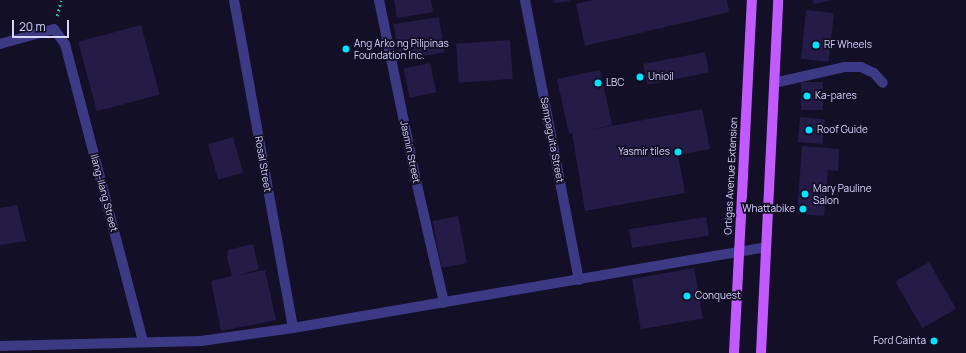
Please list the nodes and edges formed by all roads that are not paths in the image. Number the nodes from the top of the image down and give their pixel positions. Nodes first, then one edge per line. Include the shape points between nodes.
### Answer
1 (234, 0) edge
2 (379, 0) edge
3 (525, 0) edge
4 (752, 0) edge
5 (778, 0) edge
6 (0, 44) edge
7 (774, 83) junction
8 (883, 83) dead end
9 (766, 247) junction
10 (740, 250) junction
11 (579, 280) junction
12 (444, 303) junction
13 (293, 328) junction
14 (143, 342) junction
15 (0, 346) edge
16 (734, 353) edge
17 (760, 353) edge

1 - 13 street, Rosal Street
2 - 12 street, Jasmin Street via 414,176
3 - 11 street, Sampaguita Street
4 - 10 main road, Ortigas Avenue Extension
5 - 7 main road
6 - 14 street, Ilang-Ilang Street via 54,28 65,44
7 - 8 street via 845,67 861,67 874,73
7 - 9 main road
9 - 10 street
9 - 17 main road
10 - 11 street
10 - 16 main road, Ortigas Avenue Extension
11 - 12 street
12 - 13 street
13 - 14 street via 201,341
14 - 15 street

